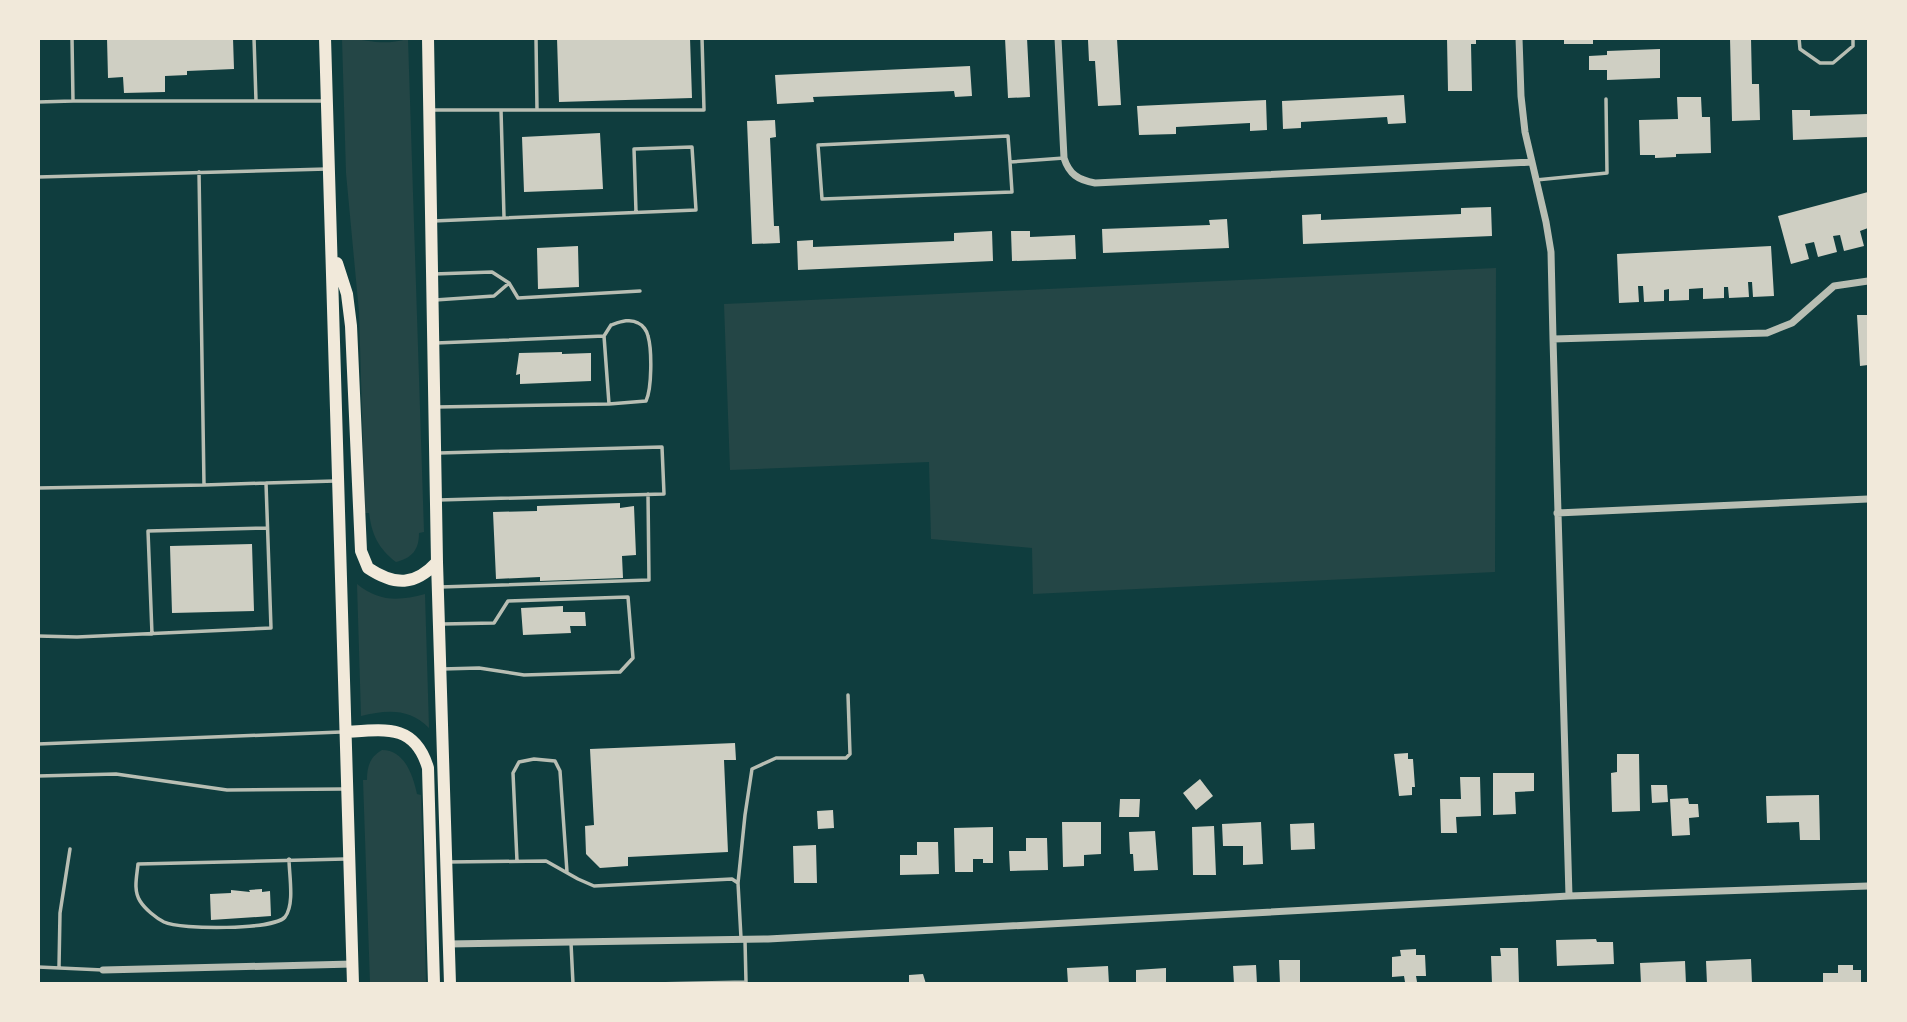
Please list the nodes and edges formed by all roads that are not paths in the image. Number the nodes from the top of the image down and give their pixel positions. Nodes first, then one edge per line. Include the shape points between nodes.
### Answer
1 (72, 38) edge
2 (254, 38) edge
3 (325, 38) edge
4 (428, 38) edge
5 (536, 38) edge
6 (702, 38) edge
7 (1058, 38) edge
8 (1519, 38) edge
9 (1799, 38) edge
10 (1853, 38) edge
11 (1606, 99) dead end
12 (73, 101) junction
13 (256, 101) junction
14 (327, 101) junction
15 (38, 102) edge
16 (429, 110) junction
17 (501, 110) junction
18 (537, 110) junction
19 (1064, 158) junction
20 (1010, 162) junction
21 (1532, 162) junction
22 (329, 169) junction
23 (199, 173) junction
24 (38, 177) edge
25 (1536, 180) junction
26 (636, 212) junction
27 (505, 217) junction
28 (431, 221) junction
29 (332, 250) junction
30 (433, 274) junction
31 (1868, 281) edge
32 (509, 283) junction
33 (640, 291) dead end
34 (433, 300) junction
35 (604, 336) junction
36 (1553, 339) junction
37 (433, 343) junction
38 (609, 404) junction
39 (434, 407) junction
40 (435, 453) junction
41 (339, 481) junction
42 (266, 483) junction
43 (204, 485) junction
44 (38, 488) edge
45 (648, 494) junction
46 (1868, 499) edge
47 (436, 500) junction
48 (1557, 513) junction
49 (267, 528) junction
50 (437, 562) junction
51 (438, 587) junction
52 (439, 624) junction
53 (152, 634) junction
54 (38, 636) edge
55 (440, 669) junction
56 (848, 695) dead end
57 (347, 732) junction
58 (38, 744) edge
59 (38, 776) edge
60 (348, 789) junction
61 (70, 849) dead end
62 (289, 859) junction
63 (350, 859) junction
64 (517, 861) junction
65 (446, 862) junction
66 (567, 872) junction
67 (738, 883) junction
68 (1868, 886) edge
69 (1569, 896) junction
70 (743, 940) junction
71 (571, 943) junction
72 (448, 944) junction
73 (353, 964) junction
74 (38, 967) edge
75 (59, 967) junction
76 (103, 970) joint
77 (693, 983) edge
78 (746, 983) edge
79 (353, 984) edge
80 (434, 984) edge
81 (450, 984) edge
82 (573, 984) edge
83 (654, 984) edge

1 - 12 lane
2 - 13 lane
3 - 14 main road
4 - 16 main road
5 - 18 lane
6 - 18 lane via 704,110
7 - 19 street
8 - 21 street via 1521,96
9 - 10 lane via 1800,49 1820,64 1833,64 1853,46
11 - 25 lane via 1607,173
12 - 13 lane
12 - 15 lane
13 - 14 lane
14 - 22 main road
16 - 17 lane
16 - 28 main road
17 - 18 lane
17 - 27 lane
19 - 20 lane
19 - 21 street via 1071,174 1095,183
20 - 20 lane via 1008,136 818,145 822,199 1012,192
21 - 25 street
22 - 23 lane
22 - 29 main road
23 - 24 lane
23 - 43 lane
25 - 36 street via 1553,267
26 - 26 lane via 696,210 692,147 634,149
26 - 27 lane
27 - 28 lane
28 - 30 main road
29 - 41 main road
29 - 50 main road via 347,294 351,326 361,551 368,568 393,580 418,579
30 - 32 lane via 492,272
30 - 34 main road
31 - 36 street via 1834,286 1792,323 1767,333
32 - 33 lane via 518,298
32 - 34 lane via 494,296
34 - 37 main road
35 - 37 lane
35 - 38 lane
35 - 38 lane via 611,325 624,321 638,322 648,335 646,401
36 - 48 street
37 - 39 main road
38 - 39 lane
39 - 40 main road
40 - 45 lane via 662,447 664,494
40 - 47 main road
41 - 42 lane
41 - 57 main road
42 - 43 lane
42 - 49 lane
43 - 44 lane
45 - 47 lane
45 - 51 lane via 649,580
46 - 48 street
47 - 50 main road
48 - 69 street
49 - 53 lane via 271,628
49 - 53 lane via 148,531
50 - 51 main road
51 - 52 main road
52 - 55 main road
52 - 55 lane via 494,623 508,600 628,597 633,658 621,672 524,675 479,668
53 - 54 lane
55 - 65 main road
56 - 67 lane via 850,754 846,758 776,758 752,769
57 - 58 lane
57 - 60 main road
57 - 80 main road via 402,733 425,757
59 - 60 lane via 116,774 227,790
60 - 63 main road
61 - 75 lane via 60,913
62 - 62 lane via 138,864 135,888 139,900 165,923 269,925 283,920 290,910
62 - 63 lane
63 - 73 main road
64 - 65 lane
64 - 66 lane via 546,861
64 - 66 lane via 513,773 519,762 555,761 560,771
65 - 72 main road
66 - 67 lane via 594,886 732,879
67 - 70 lane
68 - 69 street
69 - 70 street
70 - 71 street
70 - 78 lane
71 - 72 street
71 - 82 lane
72 - 81 main road
73 - 76 street
73 - 79 main road
74 - 75 lane
75 - 76 lane
77 - 78 lane
77 - 83 lane

